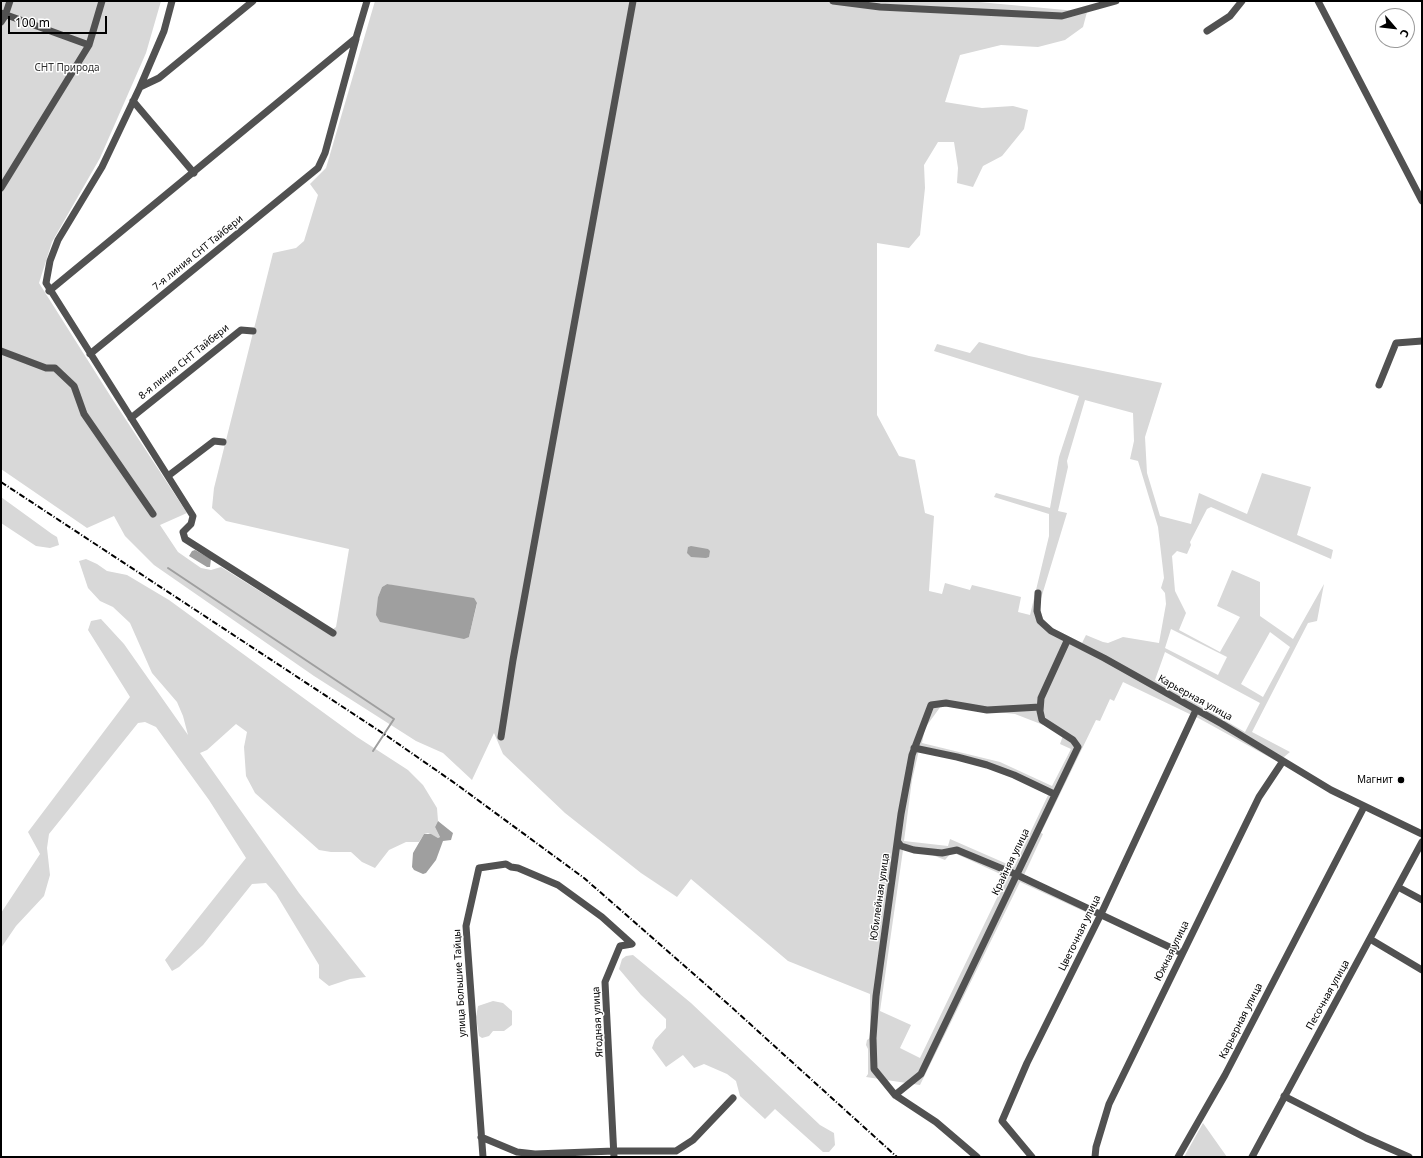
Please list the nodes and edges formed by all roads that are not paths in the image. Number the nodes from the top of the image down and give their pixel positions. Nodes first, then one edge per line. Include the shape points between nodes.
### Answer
1 (10, 1) edge
2 (102, 1) edge
3 (172, 1) edge
4 (253, 1) edge
5 (367, 1) edge
6 (633, 1) edge
7 (833, 1) edge
8 (1116, 1) edge
9 (1242, 1) edge
10 (1318, 1) edge
11 (3, 14) edge
12 (1, 22) edge
13 (1207, 31) dead end
14 (356, 38) junction
15 (89, 45) junction
16 (140, 87) junction
17 (133, 101) junction
18 (194, 173) junction
19 (1, 188) edge
20 (1422, 201) edge
21 (49, 291) junction
22 (254, 331) dead end
23 (1422, 341) edge
24 (1, 351) edge
25 (90, 354) junction
26 (1378, 385) dead end
27 (130, 418) junction
28 (223, 442) dead end
29 (168, 476) junction
30 (153, 514) dead end
31 (1038, 593) dead end
32 (333, 633) dead end
33 (1067, 641) junction
34 (1040, 707) junction
35 (1196, 710) junction
36 (501, 737) dead end
37 (914, 748) junction
38 (1283, 761) junction
39 (1054, 794) junction
40 (1364, 807) junction
41 (1422, 834) edge
42 (898, 842) junction
43 (1422, 842) edge
44 (1016, 874) junction
45 (558, 885) joint
46 (1398, 887) junction
47 (1422, 900) edge
48 (1101, 914) junction
49 (1370, 939) junction
50 (1182, 953) junction
51 (1422, 970) edge
52 (895, 1095) junction
53 (1284, 1096) junction
54 (733, 1098) dead end
55 (482, 1137) junction
56 (614, 1154) edge
57 (483, 1157) edge
58 (977, 1157) edge
59 (1032, 1157) edge
60 (1096, 1157) edge
61 (1178, 1157) edge
62 (1252, 1157) edge
63 (1409, 1157) edge

1 - 11 street
2 - 15 street
3 - 16 street via 164,32
4 - 16 street via 159,78
5 - 14 street
6 - 36 street
7 - 8 street via 880,7 1062,16
9 - 13 street via 1230,16
10 - 20 street
11 - 12 street
11 - 15 street
14 - 18 street
14 - 25 street, 7-я линия СНТ Тайбери via 325,153 318,168
15 - 19 street
16 - 17 street
17 - 18 street
17 - 21 street via 102,167 58,240 50,261 46,283
18 - 21 street
21 - 25 street
22 - 27 street, 8-я линия СНТ Тайбери via 241,330
23 - 26 street via 1396,343
24 - 30 street via 46,368 54,368 74,386 84,414
25 - 27 street
27 - 29 street
28 - 29 street via 214,441
29 - 32 street via 193,516 191,524 183,532 185,539
31 - 33 street, Карьерная улица via 1037,611 1040,621 1051,632
33 - 34 street via 1041,698
33 - 35 street, Карьерная улица via 1104,658
34 - 37 street, Юбилейная улица via 987,710 946,703 931,706
34 - 39 street, Крайняя улица via 1042,720 1073,740 1078,747
35 - 38 street, Карьерная улица
35 - 48 street, Цветочная улица
37 - 39 street via 987,765
37 - 42 street, Юбилейная улица
38 - 40 street, Карьерная улица
38 - 50 street, Южная улица via 1259,797
39 - 44 street, Крайняя улица
40 - 41 street, Карьерная улица
40 - 61 street, Карьерная улица via 1225,1075
42 - 44 street via 901,846 914,850 942,853 957,850
42 - 52 street, Юбилейная улица via 872,1038 874,1069
43 - 46 street, Песочная улица
44 - 48 street
44 - 52 street, Крайняя улица via 921,1074
45 - 55 street, улица Большие Тайцы via 506,864 479,868 466,926
45 - 56 street, Ягодная улица via 591,908 632,944 620,946 605,982
46 - 47 street
46 - 49 street, Песочная улица
48 - 50 street
48 - 59 street, Цветочная улица via 1027,1063 1002,1121
49 - 51 street
49 - 53 street, Песочная улица
50 - 60 street, Южная улица via 1109,1104 1096,1147
52 - 58 street, Юбилейная улица via 936,1122
53 - 62 street, Песочная улица
53 - 63 street
54 - 56 street via 693,1140 676,1151
55 - 56 street via 517,1152
55 - 57 street, улица Большие Тайцы

